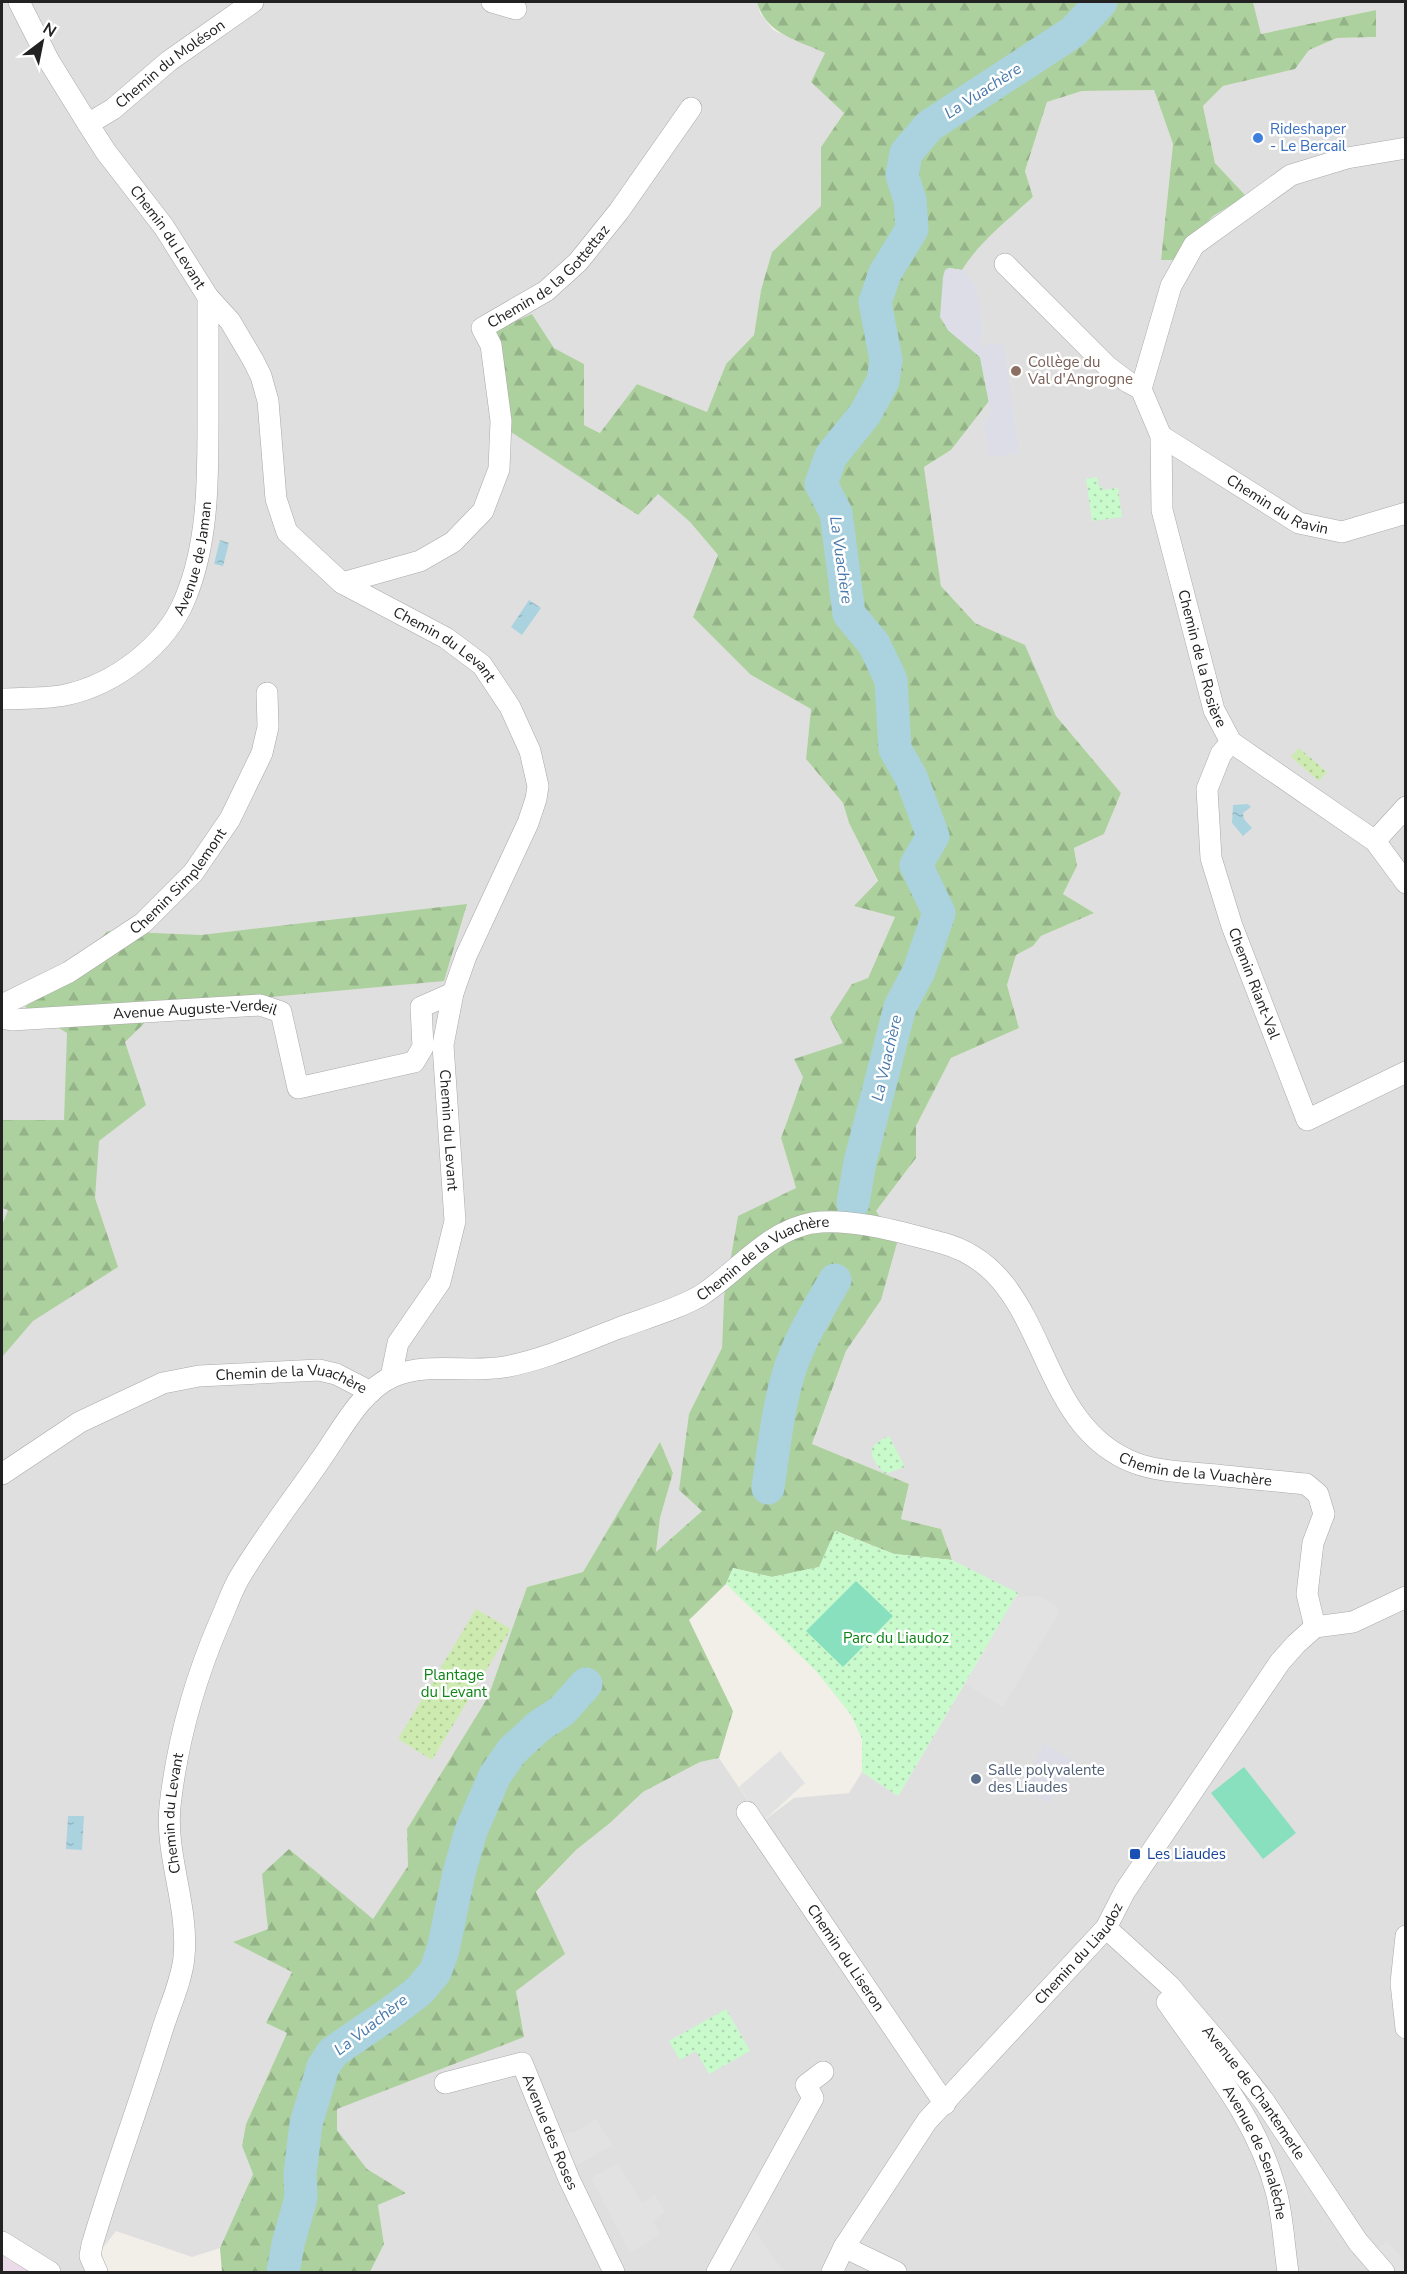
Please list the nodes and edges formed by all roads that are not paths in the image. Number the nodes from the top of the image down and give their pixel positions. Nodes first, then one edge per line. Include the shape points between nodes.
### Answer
1 (19, 2) edge
2 (253, 2) edge
3 (492, 2) edge
4 (516, 9) dead end
5 (691, 108) dead end
6 (88, 124) junction
7 (1406, 148) edge
8 (1005, 264) dead end
9 (208, 297) junction
10 (1141, 389) junction
11 (1161, 436) junction
12 (1406, 513) edge
13 (342, 583) junction
14 (267, 693) dead end
15 (2, 699) edge
16 (1231, 742) junction
17 (1406, 807) edge
18 (1375, 841) junction
19 (1406, 883) edge
20 (453, 993) junction
21 (2, 1005) edge
22 (2, 1018) edge
23 (1406, 1072) edge
24 (391, 1377) junction
25 (371, 1392) junction
26 (2, 1474) edge
27 (1406, 1597) edge
28 (1315, 1627) junction
29 (747, 1812) dead end
30 (1106, 1928) junction
31 (1406, 1936) edge
32 (1134, 1953) junction
33 (1406, 2028) edge
34 (823, 2072) dead end
35 (445, 2083) dead end
36 (945, 2104) junction
37 (2, 2242) edge
38 (844, 2247) junction
39 (91, 2271) edge
40 (50, 2272) edge
41 (614, 2272) edge
42 (717, 2272) edge
43 (832, 2272) edge
44 (896, 2272) edge
45 (1288, 2272) edge
46 (1384, 2272) edge

1 - 6 street, Chemin du Levant
2 - 6 street, Chemin du Moléson
3 - 4 street
5 - 13 street, Chemin de la Gottettaz via 578,262 546,291 482,328 491,345 501,421 499,469 483,511 453,542 420,561
6 - 9 street, Chemin du Levant via 164,227
7 - 10 street via 1347,158 1291,175 1194,245 1171,286
8 - 10 street via 1108,367
9 - 13 street, Chemin du Levant via 230,321 261,376 268,401 276,499 287,532
9 - 15 street, Avenue de Jaman via 204,521 196,570 184,601 165,631 143,655 102,682 65,695
10 - 11 street, Chemin de la Rosière
11 - 12 street, Chemin du Ravin via 1299,522 1342,532
11 - 16 street, Chemin de la Rosière via 1161,510 1214,710
13 - 20 street, Chemin du Levant via 446,638 482,665 510,707 530,751 536,799
14 - 21 street, Chemin Simplemont via 268,727 262,753 230,819 194,873 143,922 69,972
16 - 18 street, Chemin de la Rosière
16 - 23 street, Chemin Riant-Val via 1221,754 1207,789 1211,858 1232,926 1307,1120
17 - 18 street
18 - 19 street, Chemin de la Rosière
20 - 22 street, Avenue Auguste-Verdeil via 421,1007 423,1047 414,1062 298,1088 281,1012 260,1005
20 - 24 street, Chemin du Levant via 443,1045 455,1221 440,1282 398,1343
24 - 25 street, Chemin de la Vuachère
24 - 28 street, Chemin de la Vuachère via 419,1370 502,1367 557,1352 700,1297 760,1248 808,1224 834,1222 872,1227 949,1245 992,1270 1007,1286 1065,1400 1088,1431 1111,1449 1134,1462 1170,1471 1306,1484 1318,1494 1324,1514 1314,1543 1307,1594
25 - 26 street, Chemin de la Vuachère via 319,1370 199,1376 164,1383 80,1422
25 - 39 street, Chemin du Levant via 239,1578 204,1659 182,1738 169,1810 173,1860 184,1913 184,1959 92,2246
27 - 28 street via 1353,1623
28 - 30 street, Chemin du Liaudoz via 1280,1662 1125,1891
29 - 36 street, Chemin du Liseron
30 - 32 street, Avenue de Chantemerle
30 - 36 street, Chemin du Liaudoz
31 - 33 street via 1401,1983
32 - 45 street, Avenue de Senalèche via 1230,2090 1258,2140 1276,2192
32 - 46 street, Avenue de Chantemerle via 1170,1986 1228,2055 1264,2101 1358,2242
34 - 42 street via 806,2085 813,2098
35 - 41 street, Avenue des Roses via 522,2063 569,2179
36 - 38 street, Chemin du Liaudoz via 911,2143
37 - 40 street
38 - 43 street, Chemin du Liaudoz
38 - 44 street

